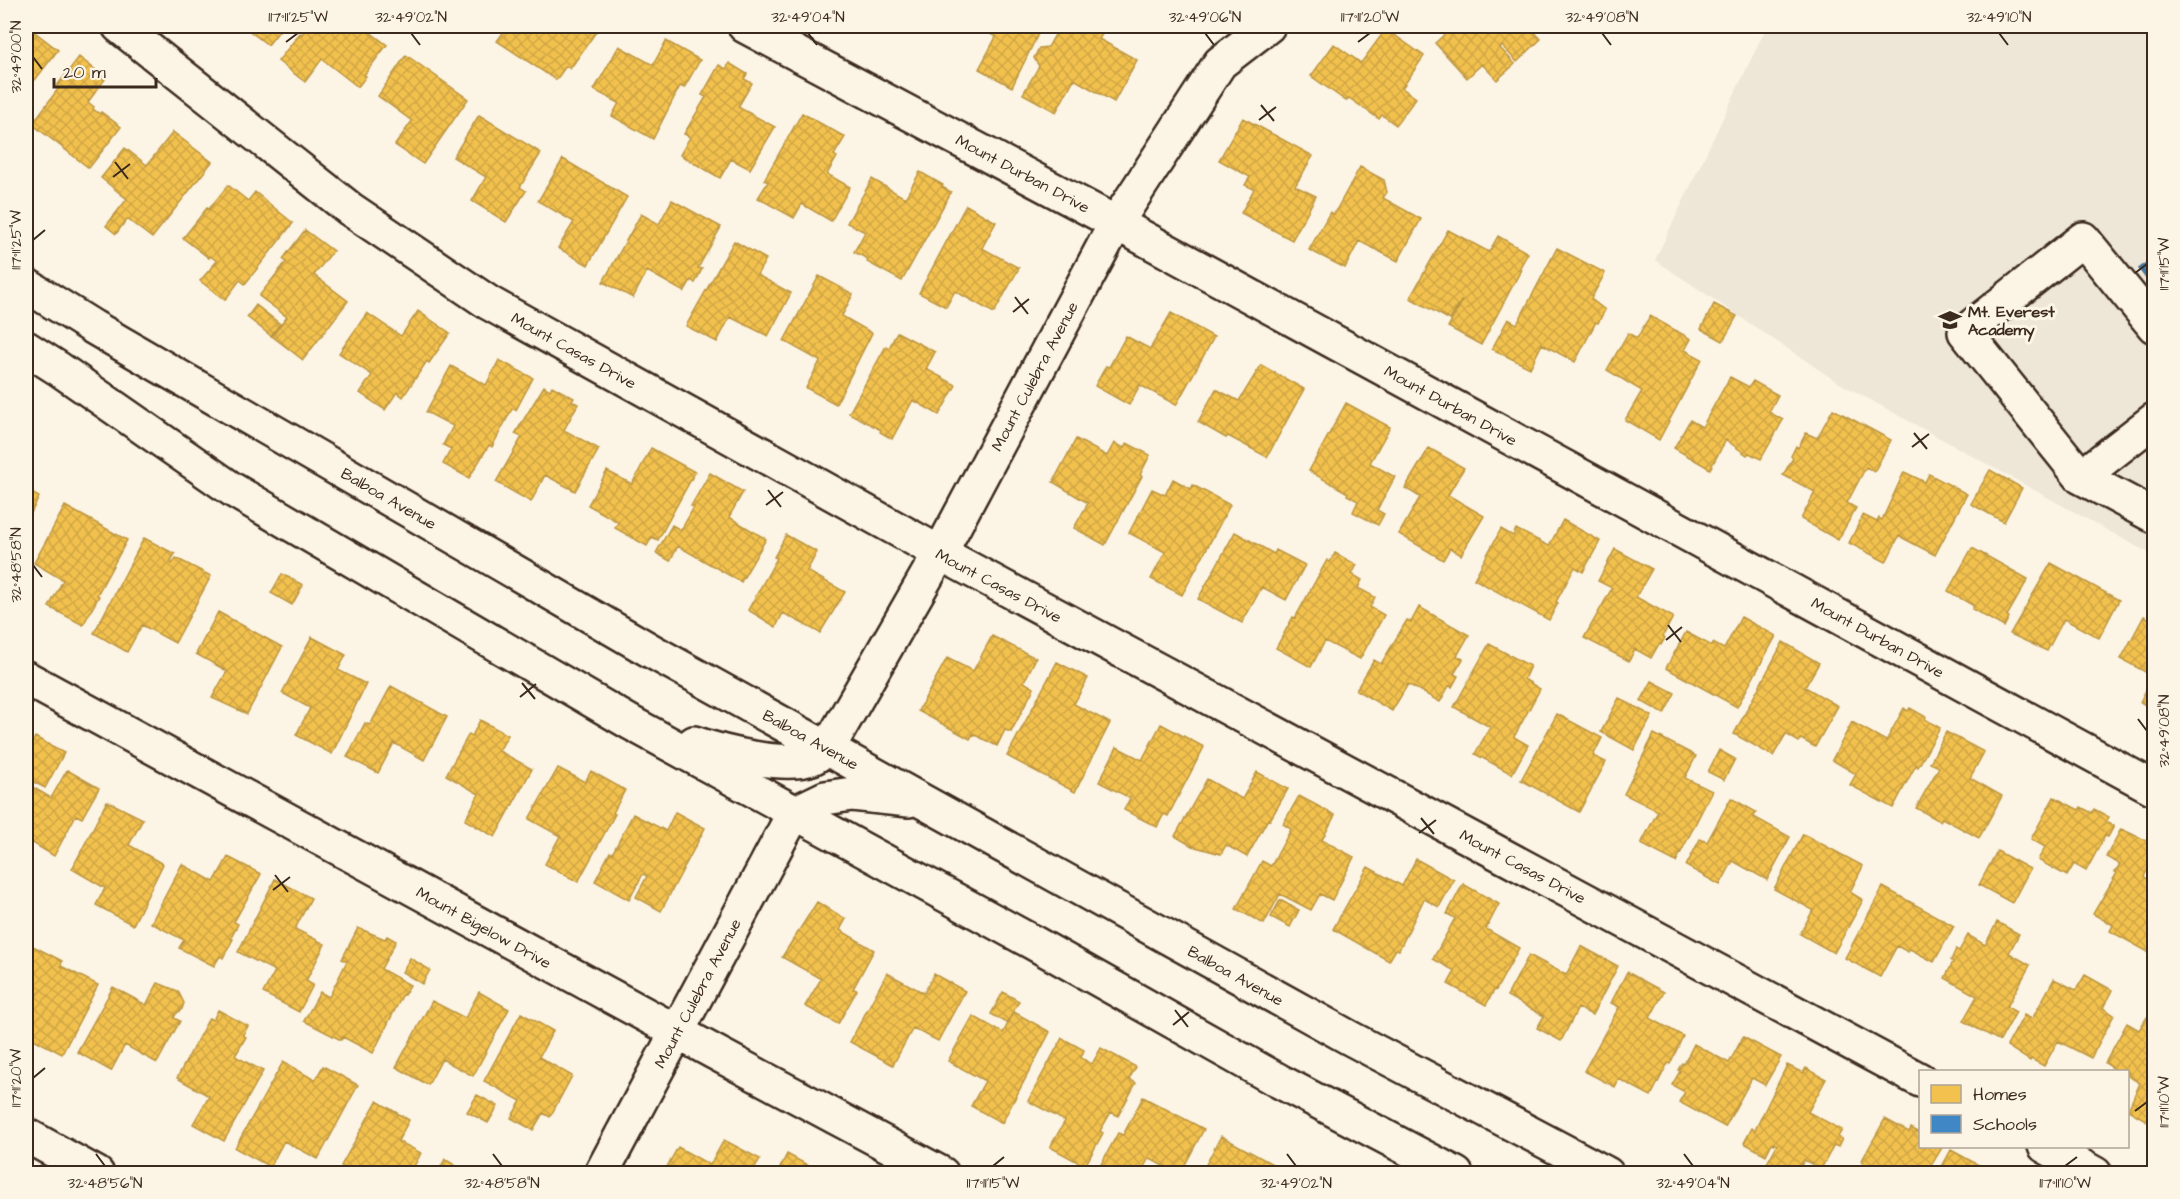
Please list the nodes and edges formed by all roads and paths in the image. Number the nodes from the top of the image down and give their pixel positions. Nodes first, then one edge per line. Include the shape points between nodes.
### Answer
1 (120, 26) edge
2 (745, 26) edge
3 (1268, 26) edge
4 (1116, 223) junction
5 (26, 285) edge
6 (2154, 326) edge
7 (26, 348) edge
8 (2154, 420) edge
9 (2081, 477) junction
10 (2154, 516) edge
11 (940, 553) junction
12 (26, 678) edge
13 (631, 723) junction
14 (828, 748) junction
15 (2154, 788) edge
16 (925, 802) junction
17 (794, 813) junction
18 (676, 1031) junction
19 (1919, 1079) edge
20 (26, 1135) edge
21 (2049, 1148) edge
22 (97, 1173) edge
23 (601, 1173) edge
24 (942, 1173) edge
25 (1456, 1173) edge
26 (1607, 1173) edge
27 (2095, 1173) edge

1 - 11 street, Mount Casas Drive via 350,209 489,303
2 - 4 street, Mount Durban Drive
3 - 4 street, Mount Culebra Avenue via 1220,63
4 - 11 street, Mount Culebra Avenue
4 - 15 street, Mount Durban Drive
5 - 14 street, Balboa Avenue via 653,652
6 - 9 street via 2083,239 1965,332
7 - 13 street via 233,490
8 - 9 street
9 - 10 street
11 - 14 street, Mount Culebra Avenue
11 - 19 street, Mount Casas Drive
12 - 18 street, Mount Bigelow Drive
13 - 14 street via 721,752 770,760 812,758
13 - 17 street
14 - 16 street, Balboa Avenue
16 - 17 street via 852,794 825,798
16 - 26 street, Balboa Avenue via 1350,1038
17 - 18 street, Mount Culebra Avenue
17 - 25 street via 1279,1082
18 - 23 street, Mount Culebra Avenue
18 - 24 street, Mount Bigelow Drive
20 - 22 street
21 - 27 street

